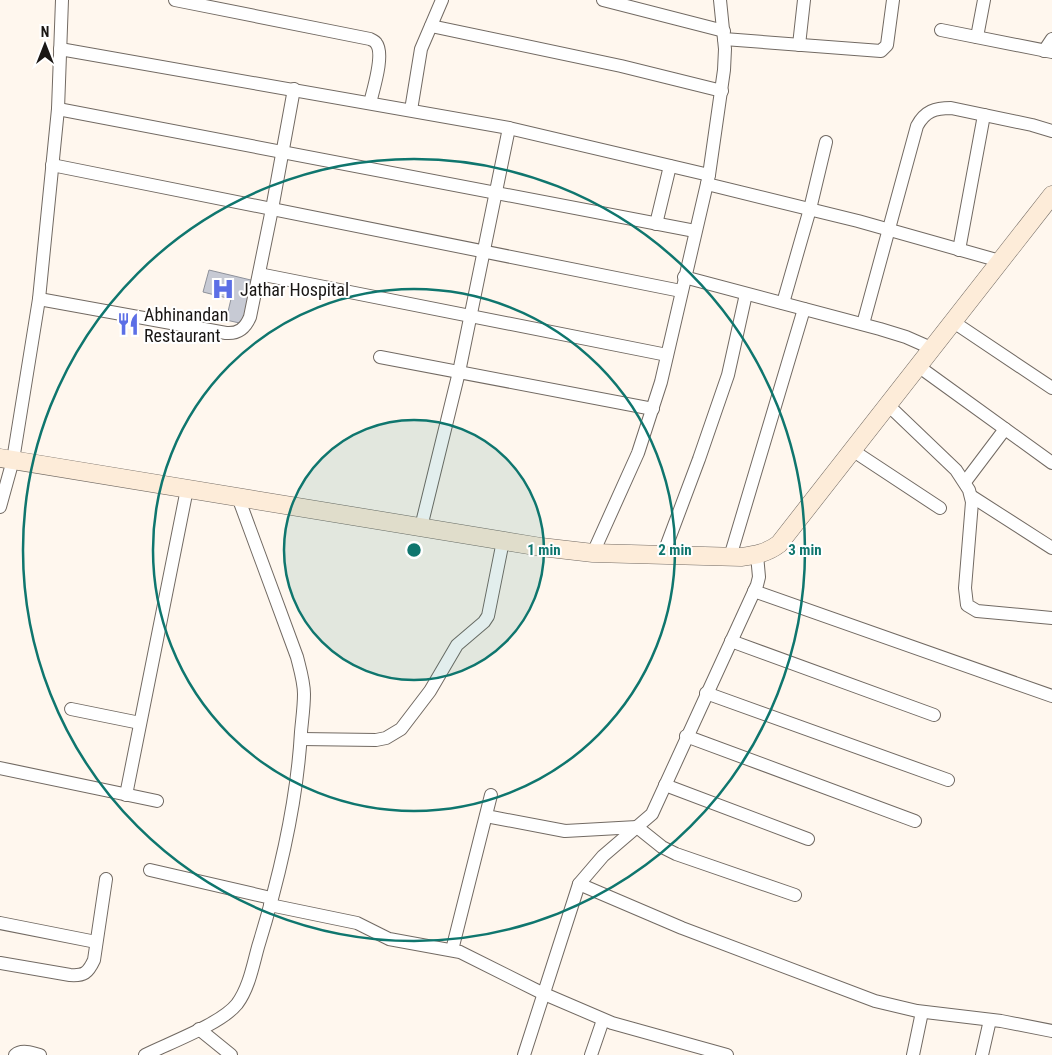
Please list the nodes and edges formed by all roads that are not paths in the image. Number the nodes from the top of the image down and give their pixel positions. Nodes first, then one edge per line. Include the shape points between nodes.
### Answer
1 (62, 0) edge
2 (175, 0) edge
3 (442, 0) edge
4 (603, 0) edge
5 (720, 0) edge
6 (804, 0) edge
7 (893, 0) edge
8 (984, 0) edge
9 (236, 6) edge
10 (431, 26) junction
11 (941, 30) dead end
12 (724, 35) junction
13 (977, 37) junction
14 (1052, 39) edge
15 (799, 45) junction
16 (60, 49) junction
17 (1048, 51) edge
18 (294, 89) junction
19 (722, 91) junction
20 (370, 103) junction
21 (58, 108) junction
22 (411, 110) junction
23 (984, 115) junction
24 (508, 128) junction
25 (1052, 131) edge
26 (826, 142) dead end
27 (283, 151) junction
28 (52, 165) junction
29 (670, 166) junction
30 (708, 179) junction
31 (495, 192) junction
32 (1052, 195) edge
33 (272, 209) junction
34 (810, 209) junction
35 (656, 224) junction
36 (889, 230) junction
37 (695, 231) junction
38 (959, 250) junction
39 (482, 252) junction
40 (1000, 261) junction
41 (259, 274) junction
42 (684, 278) junction
43 (681, 291) junction
44 (746, 294) junction
45 (39, 299) junction
46 (783, 303) junction
47 (804, 309) junction
48 (471, 315) junction
49 (952, 321) junction
50 (863, 324) junction
51 (931, 348) junction
52 (667, 355) junction
53 (380, 357) dead end
54 (918, 366) junction
55 (459, 372) junction
56 (1052, 388) edge
57 (887, 404) junction
58 (652, 409) junction
59 (1005, 429) junction
60 (852, 450) junction
61 (6, 459) edge
62 (1052, 463) edge
63 (965, 482) junction
64 (188, 489) junction
65 (971, 496) junction
66 (238, 497) junction
67 (0, 507) edge
68 (940, 508) dead end
69 (421, 527) junction
70 (503, 541) junction
71 (1052, 548) edge
72 (593, 553) junction
73 (663, 555) junction
74 (757, 555) junction
75 (730, 557) junction
76 (754, 592) junction
77 (1052, 618) edge
78 (731, 641) junction
79 (706, 694) junction
80 (1052, 696) edge
81 (70, 709) dead end
82 (934, 715) dead end
83 (140, 723) junction
84 (686, 736) junction
85 (301, 739) junction
86 (0, 768) edge
87 (948, 780) dead end
88 (665, 785) junction
89 (126, 794) junction
90 (491, 795) dead end
91 (157, 801) dead end
92 (486, 816) junction
93 (916, 821) dead end
94 (636, 827) junction
95 (808, 839) dead end
96 (150, 870) dead end
97 (106, 879) dead end
98 (579, 884) junction
99 (795, 896) dead end
100 (270, 901) junction
101 (0, 923) edge
102 (96, 942) junction
103 (452, 950) junction
104 (0, 964) edge
105 (542, 993) junction
106 (922, 1012) junction
107 (603, 1020) junction
108 (990, 1020) junction
109 (199, 1029) junction
110 (1052, 1031) edge
111 (15, 1055) edge
112 (40, 1055) edge
113 (145, 1055) edge
114 (232, 1055) edge
115 (524, 1055) edge
116 (591, 1055) edge
117 (727, 1055) edge
118 (914, 1055) edge
119 (982, 1055) edge

1 - 16 street
2 - 9 street
3 - 10 street
4 - 12 street
5 - 12 street
6 - 15 street
7 - 15 street via 887,45 881,51
8 - 13 street
9 - 20 street via 376,43 380,51
10 - 19 street
10 - 22 street via 421,49
11 - 13 street
12 - 15 street
12 - 19 street
13 - 17 street
14 - 17 street
16 - 18 street
16 - 21 street
18 - 20 street
18 - 27 street
19 - 30 street
20 - 22 street
21 - 27 street
21 - 28 street
22 - 24 street
23 - 25 street
23 - 36 street via 938,108 920,120
23 - 38 street
24 - 29 street
24 - 31 street
26 - 34 street
27 - 31 street
27 - 33 street
28 - 33 street
28 - 45 street
29 - 30 street
29 - 35 street
30 - 34 street
30 - 37 street
31 - 35 street
31 - 39 street
32 - 40 street
33 - 39 street
33 - 41 street
34 - 36 street
34 - 46 street
35 - 37 street
36 - 38 street
36 - 50 street
37 - 42 street
38 - 40 street
39 - 43 street
39 - 48 street
40 - 49 street
41 - 45 street via 248,323 232,334
41 - 48 street
42 - 43 street
42 - 44 street
43 - 52 street
44 - 46 street
44 - 73 street via 728,375
45 - 61 street
46 - 47 street
47 - 50 street
47 - 75 street
48 - 52 street
48 - 55 street
49 - 51 street
49 - 56 street
50 - 51 street
51 - 54 street
52 - 58 street
53 - 55 street
54 - 57 street
54 - 59 street
55 - 58 street
55 - 69 street
57 - 60 street
57 - 63 street
58 - 72 street via 638,453
59 - 62 street
59 - 63 street
60 - 68 street
60 - 74 street via 779,544
61 - 64 street
61 - 67 street
63 - 65 street
64 - 66 street
64 - 83 street
65 - 71 street
65 - 77 street via 965,588 967,605 977,611
66 - 69 street
66 - 85 street via 302,677
69 - 70 street
70 - 72 street
70 - 85 street via 488,616 457,644 430,691 401,729 376,740
72 - 73 street
73 - 75 street
74 - 75 street
74 - 76 street via 758,577
76 - 78 street
76 - 80 street
78 - 79 street
78 - 82 street
79 - 84 street
79 - 87 street
81 - 83 street
83 - 89 street
84 - 88 street
84 - 93 street
85 - 100 street via 294,800
86 - 89 street
88 - 94 street via 652,814
88 - 95 street
89 - 91 street
90 - 92 street
92 - 94 street via 565,831
92 - 103 street
94 - 98 street via 603,856
94 - 99 street via 676,854
96 - 100 street
97 - 102 street
98 - 105 street
98 - 106 street via 795,972 875,1001
100 - 103 street via 357,923 389,939
100 - 109 street via 249,977 238,1002 228,1012
101 - 102 street
102 - 104 street via 91,968 80,976
103 - 105 street
105 - 107 street
105 - 115 street
106 - 108 street
106 - 118 street
107 - 116 street
107 - 117 street
108 - 110 street
108 - 119 street
109 - 113 street
109 - 114 street
111 - 112 street via 18,1052

